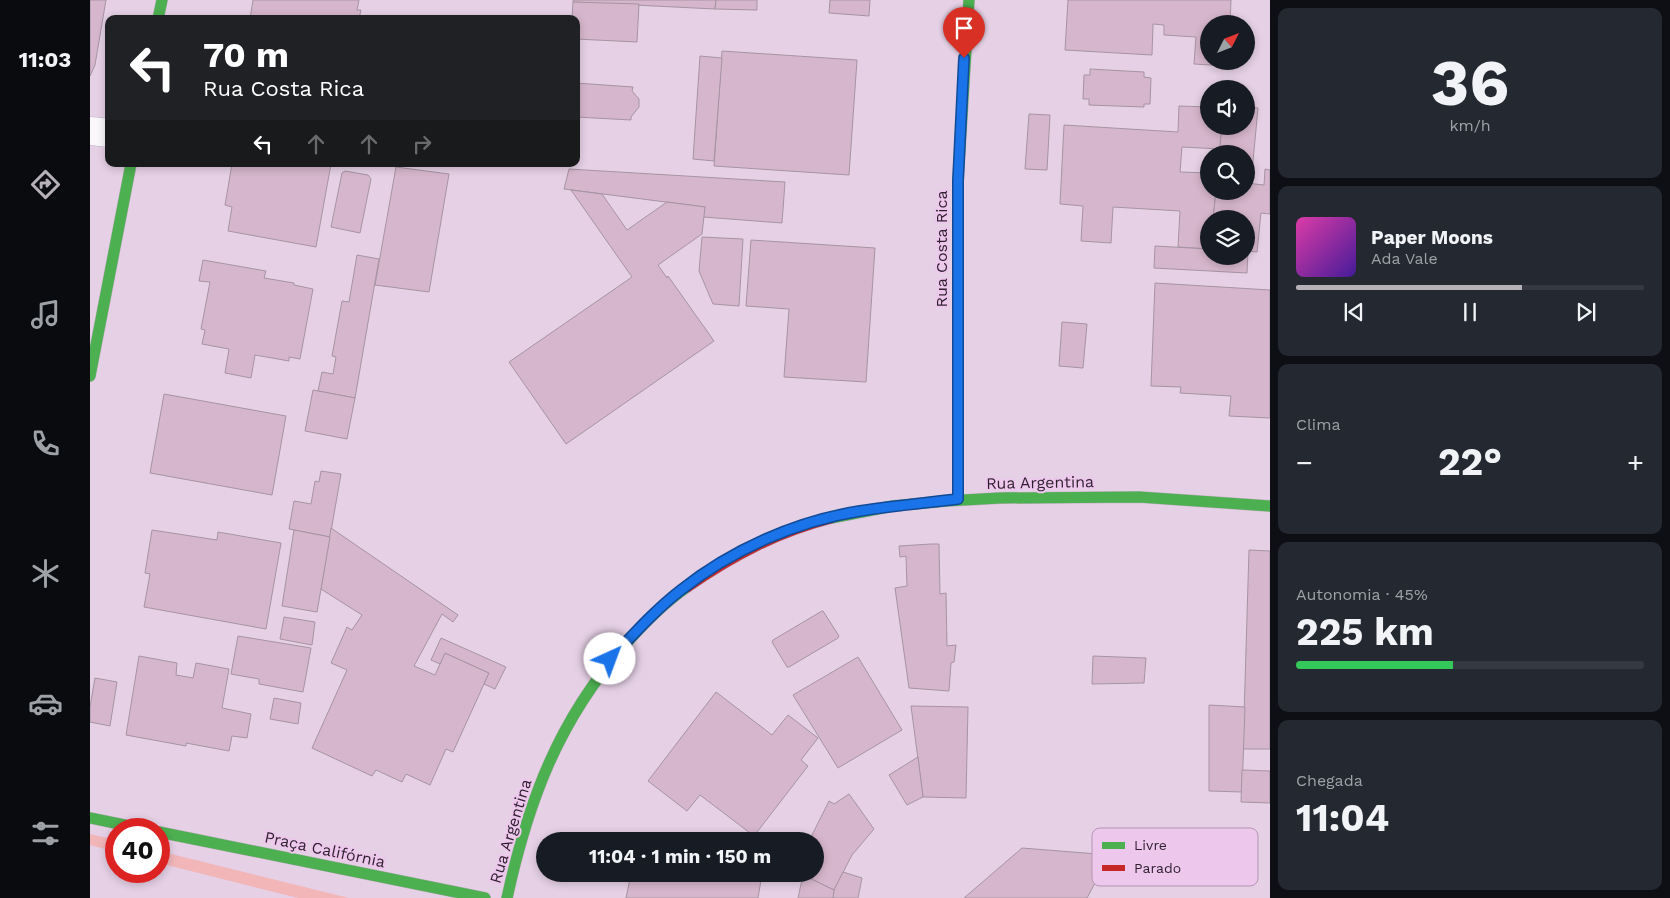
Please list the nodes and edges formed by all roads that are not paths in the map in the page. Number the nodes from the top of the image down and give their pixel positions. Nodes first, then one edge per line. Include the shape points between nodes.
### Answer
1 (162, 0) edge
2 (969, 0) edge
3 (159, 15) edge
4 (90, 131) edge
5 (105, 133) edge
6 (131, 167) edge
7 (90, 376) edge
8 (958, 499) junction
9 (1270, 506) edge
10 (90, 818) edge
11 (105, 821) edge
12 (170, 834) edge
13 (485, 898) edge
14 (507, 898) edge

1 - 3 street
2 - 8 street, Rua Costa Rica via 958,181
4 - 5 street
6 - 7 street
8 - 9 street, Rua Argentina via 1137,497
8 - 14 street, Rua Argentina via 858,511 814,522 768,538 718,564 680,590 610,659 578,705 532,802
10 - 11 street
12 - 13 street, Praça Califórnia

